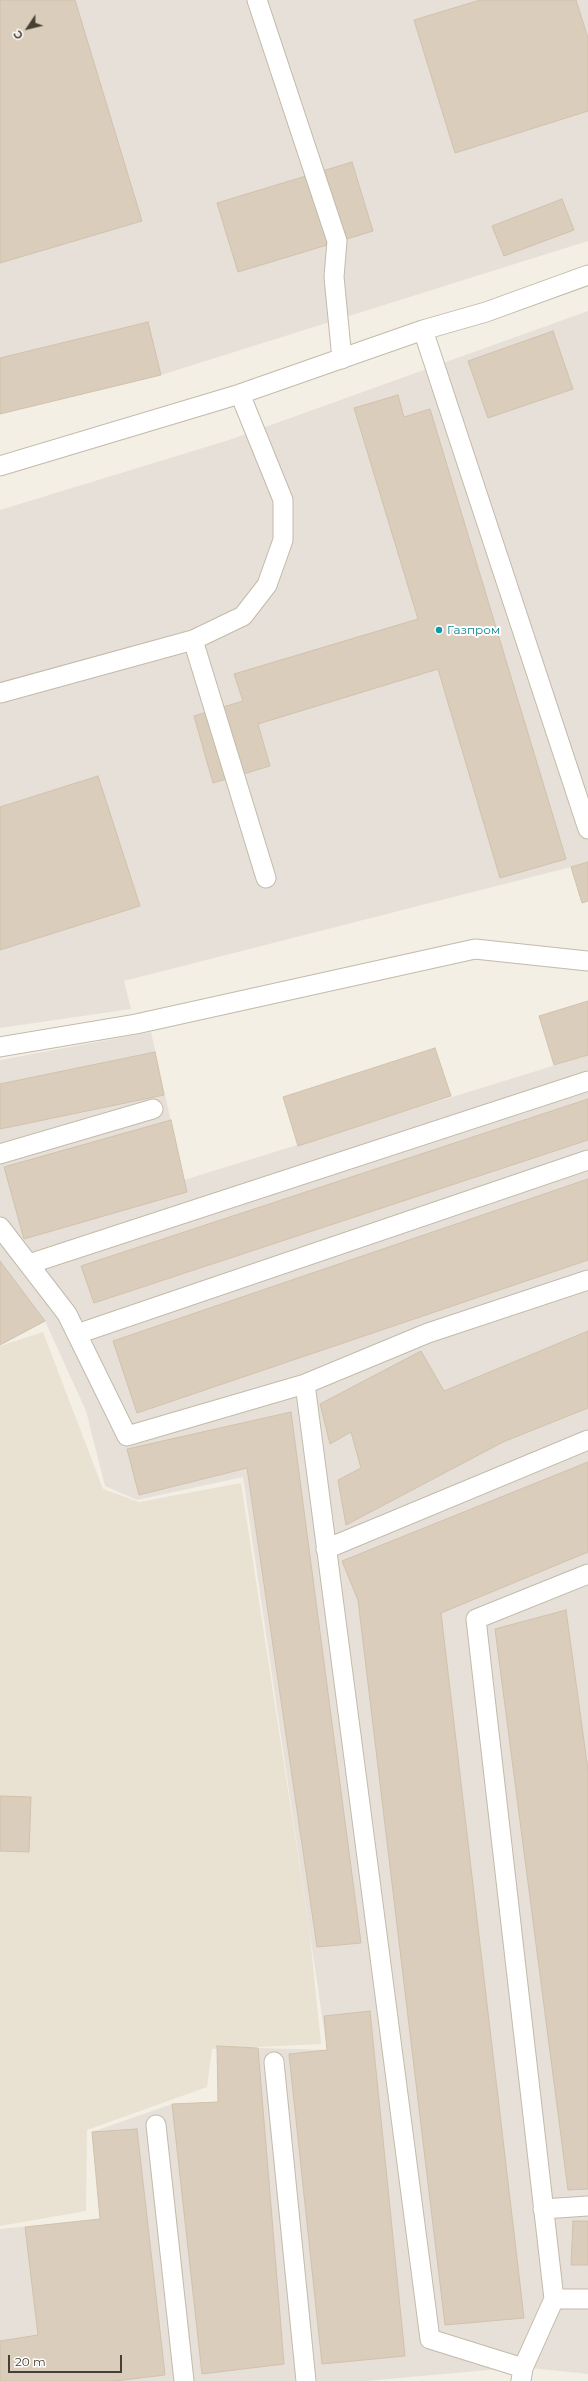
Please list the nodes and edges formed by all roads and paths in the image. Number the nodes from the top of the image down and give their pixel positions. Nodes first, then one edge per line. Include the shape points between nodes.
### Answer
1 (258, 0) edge
2 (588, 276) edge
3 (423, 330) junction
4 (342, 359) junction
5 (240, 394) junction
6 (0, 466) edge
7 (193, 640) junction
8 (0, 693) edge
9 (588, 829) edge
10 (266, 878) dead end
11 (588, 961) edge
12 (0, 1047) edge
13 (588, 1081) edge
14 (153, 1109) dead end
15 (0, 1154) edge
16 (588, 1160) edge
17 (0, 1227) edge
18 (29, 1264) junction
19 (588, 1280) edge
20 (77, 1334) junction
21 (305, 1384) junction
22 (588, 1440) edge
23 (326, 1549) junction
24 (588, 1574) edge
25 (588, 1578) edge
26 (274, 2062) dead end
27 (156, 2125) dead end
28 (588, 2206) edge
29 (543, 2209) junction
30 (588, 2299) edge
31 (554, 2300) junction
32 (522, 2374) edge
33 (184, 2381) edge
34 (306, 2381) edge

1 - 4 lane via 337,241 334,277
2 - 3 lane via 486,312
3 - 4 lane
3 - 9 lane
4 - 5 lane
5 - 6 lane
5 - 7 lane via 283,500 283,540 267,585 243,616
7 - 8 lane
7 - 10 lane
11 - 12 lane via 475,949 136,1024
13 - 18 lane
14 - 15 lane
16 - 20 lane
17 - 18 lane
18 - 20 lane via 67,1314
19 - 21 lane via 428,1333
20 - 21 lane via 127,1436
21 - 23 lane
22 - 23 lane
23 - 32 lane via 430,2339
24 - 25 lane
24 - 29 lane via 476,1619
26 - 34 lane
27 - 33 lane
28 - 29 lane
29 - 31 lane
30 - 31 lane
31 - 32 lane

